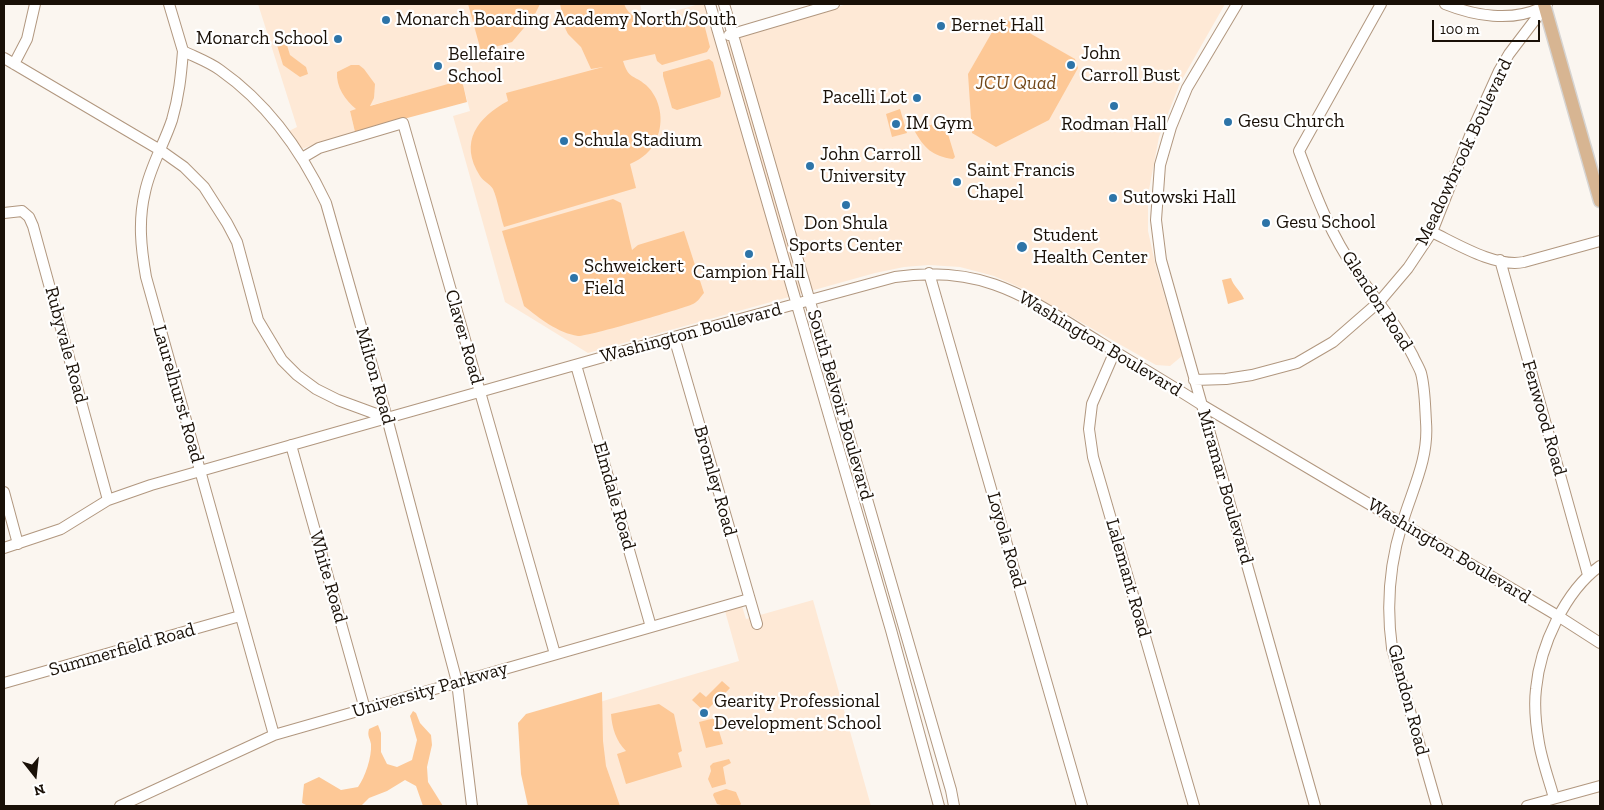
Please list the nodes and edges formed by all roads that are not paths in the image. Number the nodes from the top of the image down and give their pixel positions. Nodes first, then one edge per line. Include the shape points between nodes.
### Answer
1 (35, 4) edge
2 (169, 4) edge
3 (710, 4) edge
4 (724, 4) edge
5 (834, 4) edge
6 (1236, 4) edge
7 (1381, 4) edge
8 (1445, 4) edge
9 (1545, 4) edge
10 (734, 34) junction
11 (720, 38) junction
12 (183, 51) junction
13 (4, 58) edge
14 (14, 64) junction
15 (160, 150) junction
16 (302, 158) junction
17 (1600, 201) edge
18 (4, 213) edge
19 (1432, 232) junction
20 (1600, 241) edge
21 (1500, 260) junction
22 (929, 273) junction
23 (810, 300) junction
24 (1380, 301) junction
25 (796, 304) junction
26 (674, 337) junction
27 (1115, 352) junction
28 (576, 364) junction
29 (1194, 380) junction
30 (479, 392) junction
31 (1202, 405) junction
32 (387, 418) junction
33 (292, 446) junction
34 (200, 471) junction
35 (4, 492) edge
36 (108, 500) junction
37 (1402, 523) junction
38 (18, 544) junction
39 (4, 548) edge
40 (1600, 566) edge
41 (1588, 575) junction
42 (749, 599) junction
43 (240, 616) junction
44 (1558, 616) junction
45 (757, 624) dead end
46 (904, 626) junction
47 (651, 627) junction
48 (891, 630) junction
49 (1600, 643) edge
50 (555, 654) junction
51 (457, 682) junction
52 (4, 683) edge
53 (365, 709) junction
54 (274, 735) junction
55 (1600, 786) edge
56 (1554, 798) junction
57 (120, 806) edge
58 (472, 806) edge
59 (939, 806) edge
60 (954, 806) edge
61 (1082, 806) edge
62 (1194, 806) edge
63 (1315, 806) edge
64 (1437, 806) edge
65 (1527, 806) edge

1 - 14 street via 27,39
2 - 12 street
3 - 11 street, South Belvoir Boulevard
4 - 10 street, South Belvoir Boulevard
5 - 10 street
6 - 29 street, Miramar Boulevard via 1187,88 1160,164 1156,220 1162,260
7 - 24 street, Glendon Road via 1299,151 1320,208 1336,238
8 - 9 street via 1502,16 1524,15
9 - 17 main road
9 - 19 street, Meadowbrook Boulevard via 1499,70
10 - 11 street
10 - 23 street, South Belvoir Boulevard
11 - 25 street, South Belvoir Boulevard
12 - 15 street, Laurelhurst Road via 180,87
12 - 16 street, Milton Road via 220,70 246,91 272,116
13 - 14 street
14 - 15 street
15 - 32 street via 204,187 227,223 236,242 258,320 282,360 316,389
15 - 34 street, Laurelhurst Road via 145,192 140,224 141,250
16 - 30 street, Claver Road via 319,148 403,123
16 - 32 street, Milton Road via 326,203
18 - 36 street, Rubyvale Road via 22,211 33,226
19 - 21 street via 1478,254
19 - 24 street, Meadowbrook Boulevard
20 - 21 street via 1518,263
21 - 41 street, Fenwood Road
22 - 23 street, Washington Boulevard via 895,276
22 - 27 street, Washington Boulevard via 946,273 997,284 1027,298
22 - 61 street, Loyola Road
23 - 25 street, Washington Boulevard
23 - 46 street, South Belvoir Boulevard
24 - 29 street, Meadowbrook Boulevard via 1333,342 1296,363 1252,375
24 - 37 street, Glendon Road via 1402,334 1420,372 1427,424 1423,460
25 - 26 street, Washington Boulevard
25 - 48 street, South Belvoir Boulevard
26 - 28 street, Washington Boulevard
26 - 42 street, Bromley Road
27 - 31 street, Washington Boulevard
27 - 62 street, Lalemant Road via 1092,404 1089,429 1093,457
28 - 30 street, Washington Boulevard
28 - 47 street, Elmdale Road
29 - 31 street, Miramar Boulevard
30 - 32 street, Washington Boulevard
30 - 50 street, Claver Road
31 - 37 street, Washington Boulevard
31 - 63 street, Miramar Boulevard
32 - 33 street, Washington Boulevard
32 - 51 street, Milton Road
33 - 34 street, Washington Boulevard
33 - 53 street, White Road
34 - 36 street, Washington Boulevard
34 - 43 street, Laurelhurst Road
35 - 38 street
36 - 38 street, Washington Boulevard via 61,529
37 - 44 street, Washington Boulevard
37 - 64 street, Glendon Road via 1392,559 1388,624
38 - 39 street, Washington Boulevard
40 - 41 street
41 - 44 street
42 - 45 street, Bromley Road
42 - 47 street, University Parkway
43 - 52 street, Summerfield Road
43 - 54 street, Laurelhurst Road
44 - 49 street, Washington Boulevard
44 - 56 street via 1541,660 1535,690 1539,744
46 - 48 street
46 - 60 street, South Belvoir Boulevard
47 - 50 street, University Parkway
48 - 59 street, South Belvoir Boulevard
50 - 51 street, University Parkway
51 - 53 street, University Parkway
51 - 58 street, Milton Road
53 - 54 street, University Parkway
54 - 57 street, University Parkway
55 - 56 street
56 - 65 street

